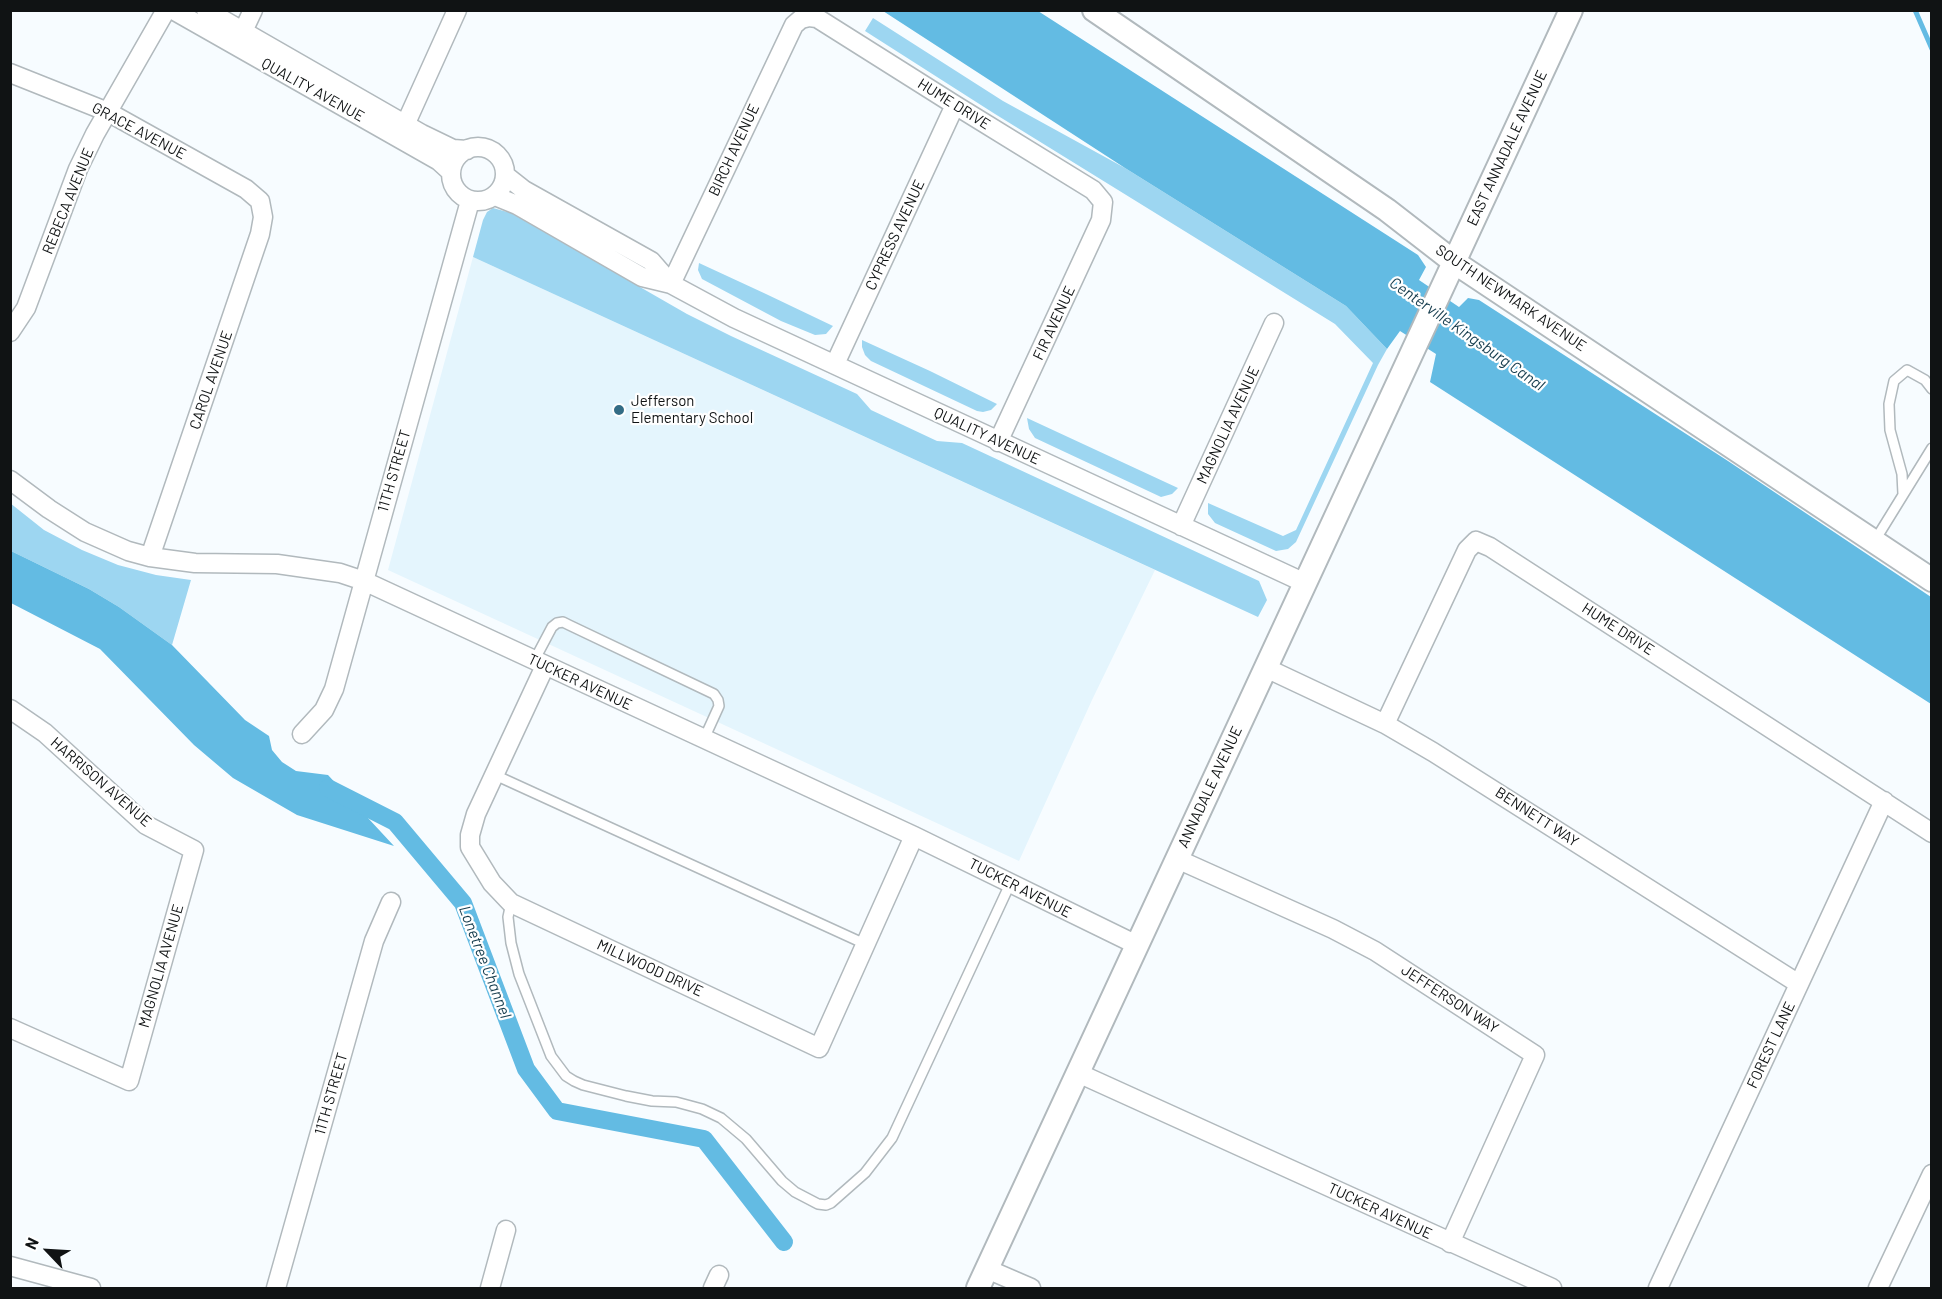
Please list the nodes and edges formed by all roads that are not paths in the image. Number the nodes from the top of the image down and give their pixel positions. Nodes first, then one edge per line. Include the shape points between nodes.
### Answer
1 (166, 10) edge
2 (173, 10) edge
3 (206, 10) edge
4 (253, 10) edge
5 (457, 10) edge
6 (1094, 10) edge
7 (1571, 10) edge
8 (801, 19) joint
9 (240, 39) junction
10 (10, 73) edge
11 (955, 105) junction
12 (108, 112) junction
13 (402, 132) junction
14 (467, 150) junction
15 (451, 172) junction
16 (505, 175) junction
17 (495, 196) junction
18 (260, 201) joint
19 (470, 201) junction
20 (1103, 202) joint
21 (1454, 262) junction
22 (671, 284) junction
23 (1444, 285) joint
24 (1274, 323) dead end
25 (10, 332) edge
26 (835, 364) junction
27 (1932, 389) edge
28 (998, 442) junction
29 (1932, 448) edge
30 (10, 480) edge
31 (1903, 494) junction
32 (1181, 526) junction
33 (1874, 542) junction
34 (150, 557) junction
35 (1932, 580) edge
36 (364, 581) junction
37 (1305, 583) junction
38 (539, 664) junction
39 (1266, 668) junction
40 (10, 710) edge
41 (1385, 724) junction
42 (302, 734) dead end
43 (704, 739) junction
44 (495, 775) junction
45 (1884, 801) junction
46 (1932, 833) edge
47 (914, 836) junction
48 (194, 850) joint
49 (1177, 859) junction
50 (1010, 884) junction
51 (391, 902) dead end
52 (511, 903) junction
53 (865, 944) junction
54 (1137, 945) junction
55 (1799, 984) junction
56 (10, 1028) edge
57 (1077, 1073) junction
58 (1932, 1174) edge
59 (506, 1230) dead end
60 (1450, 1243) junction
61 (10, 1266) edge
62 (982, 1279) edge
63 (91, 1288) edge
64 (276, 1288) edge
65 (490, 1288) edge
66 (1031, 1288) edge
67 (1552, 1288) edge
68 (1658, 1288) edge
69 (1878, 1288) edge

1 - 12 street, REBECA AVENUE
2 - 9 street, QUALITY AVENUE
3 - 9 street, QUALITY AVENUE
4 - 9 street
5 - 13 street
6 - 21 street, SOUTH NEWMARK AVENUE via 1388,210
7 - 21 street, EAST ANNADALE AVENUE
8 - 11 street, HUME DRIVE via 817,18
8 - 22 street, BIRCH AVENUE via 794,25
9 - 13 street, QUALITY AVENUE
10 - 12 street, GRACE AVENUE
11 - 20 street, HUME DRIVE via 1094,189
11 - 26 street, CYPRESS AVENUE
12 - 18 street, GRACE AVENUE via 246,189
12 - 25 street, REBECA AVENUE via 78,169 26,308
13 - 14 street, QUALITY AVENUE
13 - 15 street, QUALITY AVENUE
14 - 15 street via 455,160
14 - 16 street via 482,147 496,154
15 - 19 street via 456,191
16 - 17 street
16 - 22 street, QUALITY AVENUE via 524,190 651,261
17 - 19 street
17 - 22 street, QUALITY AVENUE via 642,277
18 - 34 street, CAROL AVENUE via 260,234
19 - 36 street, 11TH STREET
20 - 28 street, FIR AVENUE via 1101,220
21 - 23 street, EAST ANNADALE AVENUE
21 - 33 street, SOUTH NEWMARK AVENUE
22 - 26 street, QUALITY AVENUE
23 - 37 street, ANNADALE AVENUE
24 - 32 street, MAGNOLIA AVENUE
26 - 28 street, QUALITY AVENUE
27 - 31 lane via 1907,370 1894,381 1888,404 1890,430 1902,474
28 - 32 street, QUALITY AVENUE
29 - 31 lane
30 - 34 street, TUCKER AVENUE via 85,532
31 - 33 lane
32 - 37 street, QUALITY AVENUE
33 - 35 street, SOUTH NEWMARK AVENUE
34 - 36 street, TUCKER AVENUE via 277,564 340,573
36 - 38 street, TUCKER AVENUE
36 - 42 street, 11TH STREET via 334,689 324,710
37 - 39 street, ANNADALE AVENUE
38 - 43 street, TUCKER AVENUE
38 - 43 lane via 552,627 563,622 570,625 714,694 719,706
38 - 44 street, MILLWOOD DRIVE
39 - 41 street, BENNETT WAY
39 - 49 street, ANNADALE AVENUE
40 - 48 street, HARRISON AVENUE via 45,734 146,825
41 - 45 street, HUME DRIVE via 1467,550 1476,541
41 - 55 street, BENNETT WAY via 1480,780
43 - 47 street, TUCKER AVENUE
44 - 52 street, MILLWOOD DRIVE via 477,814 470,847 492,883
44 - 53 lane
45 - 46 street, HUME DRIVE
45 - 55 street, FOREST LANE
47 - 50 street, TUCKER AVENUE
47 - 53 street, MILLWOOD DRIVE
48 - 56 street, MAGNOLIA AVENUE via 129,1081
49 - 54 street, ANNADALE AVENUE
49 - 60 street, JEFFERSON WAY via 1375,951 1535,1055
50 - 52 lane via 892,1138 865,1173 826,1205 795,1192 746,1138 722,1118 676,1102 634,1098 584,1085 566,1076 551,1056 519,974 508,917
50 - 54 street, TUCKER AVENUE
51 - 64 street, 11TH STREET via 374,941
52 - 53 street, MILLWOOD DRIVE via 819,1048
54 - 57 street, ANNADALE AVENUE
55 - 68 street, FOREST LANE
57 - 60 street, TUCKER AVENUE
57 - 62 street, ANNADALE AVENUE
58 - 69 street
59 - 65 street
60 - 67 street, TUCKER AVENUE
61 - 63 street
62 - 66 street

